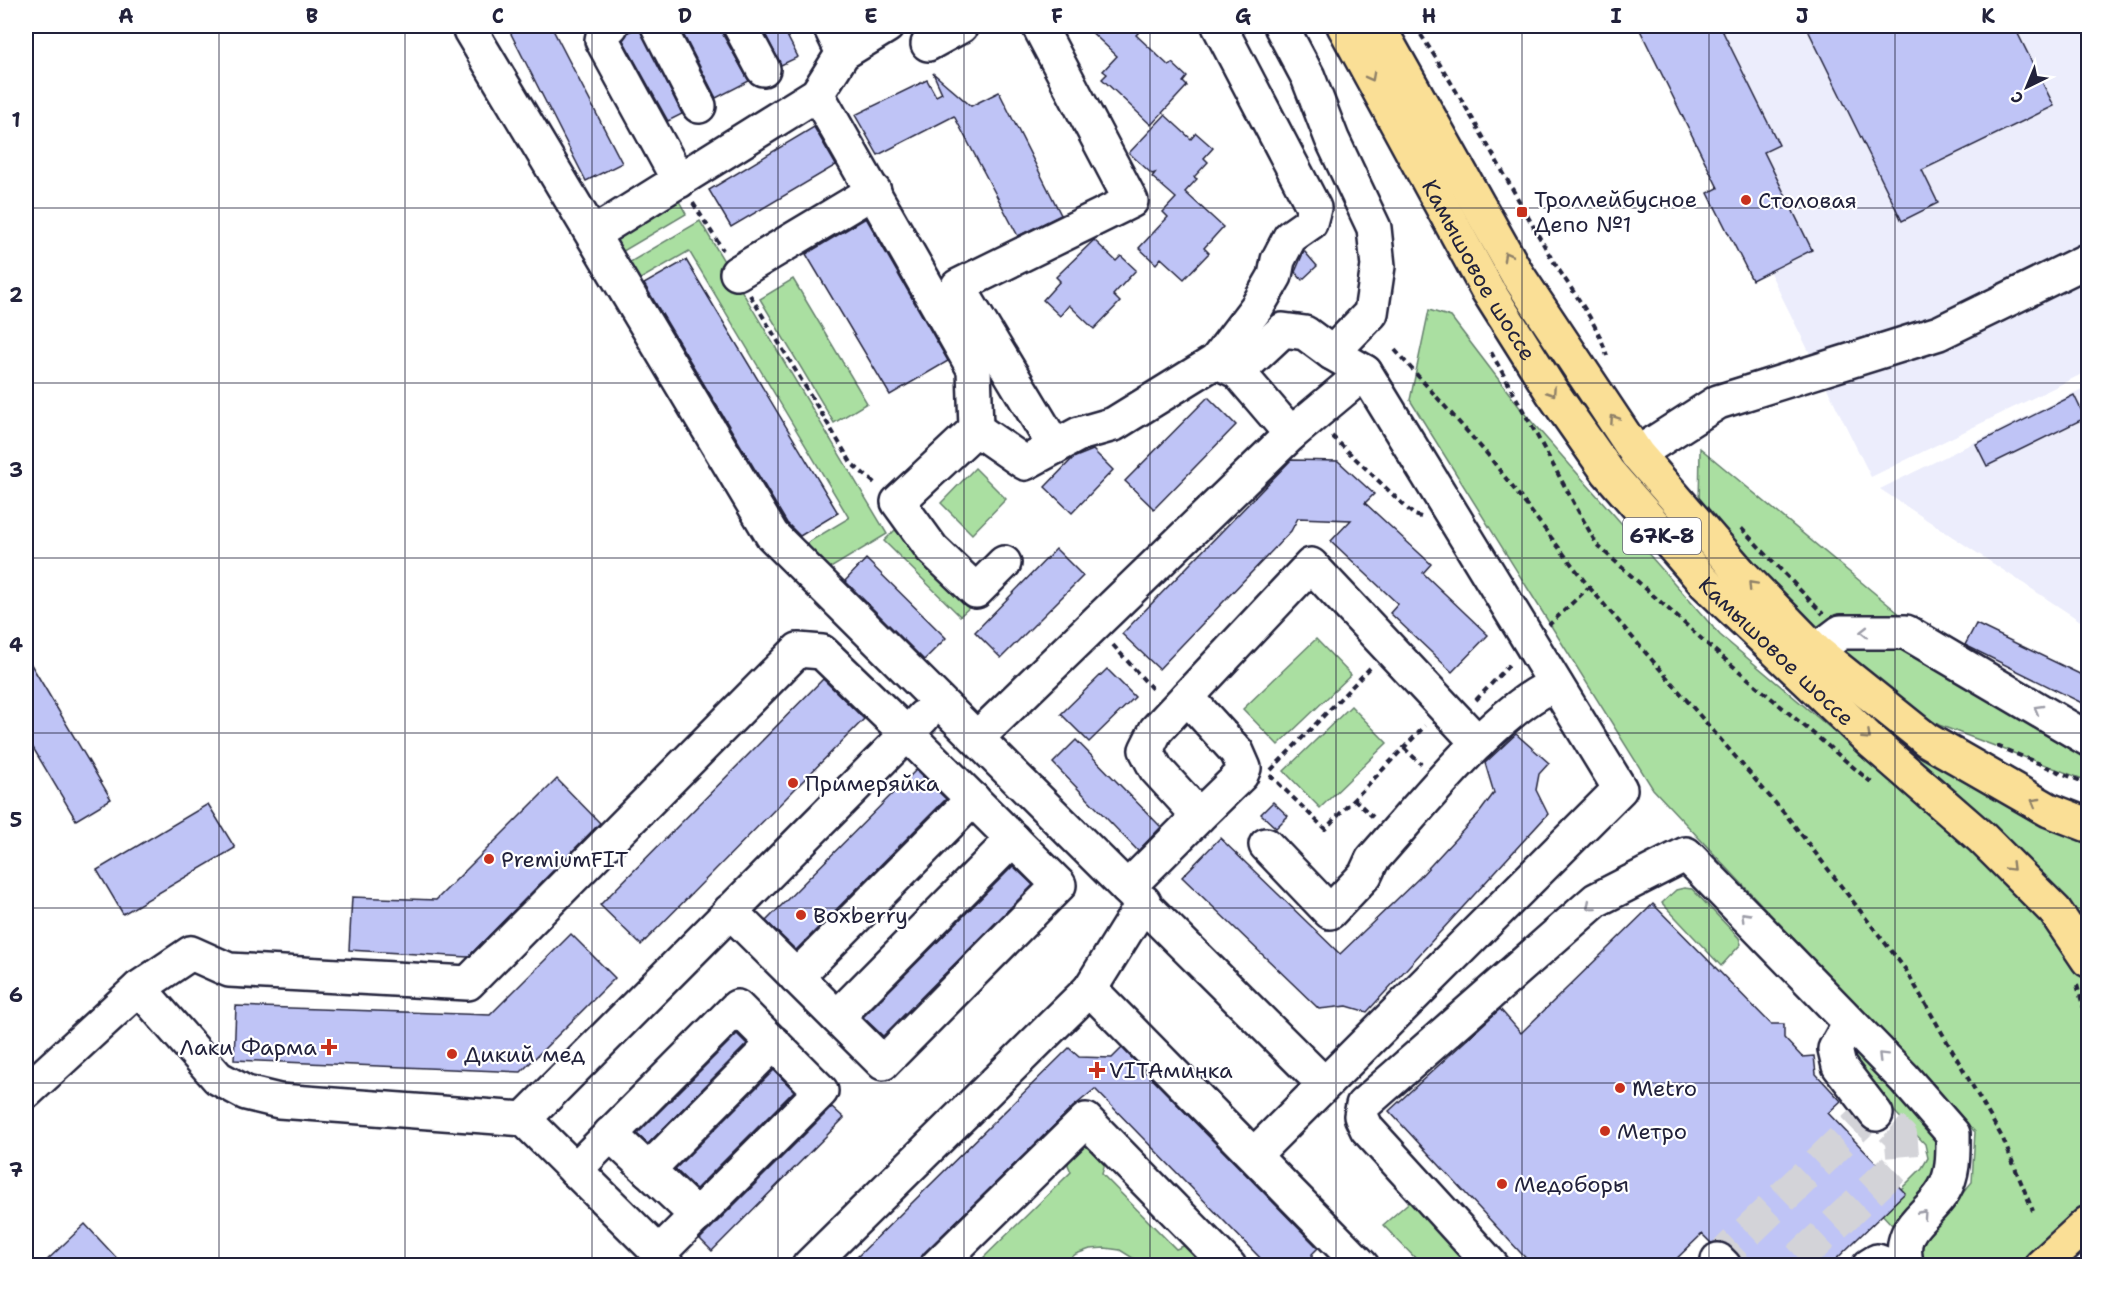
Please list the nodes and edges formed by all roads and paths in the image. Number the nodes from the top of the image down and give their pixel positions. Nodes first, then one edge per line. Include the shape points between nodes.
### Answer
1 (472, 26) edge
2 (611, 26) edge
3 (658, 26) edge
4 (740, 26) edge
5 (887, 26) edge
6 (961, 26) edge
7 (1039, 26) edge
8 (1220, 26) edge
9 (1281, 26) edge
10 (1344, 26) edge
11 (1378, 26) edge
12 (1415, 26) edge
13 (837, 39) edge
14 (928, 44) dead end
15 (763, 69) dead end
16 (817, 94) junction
17 (699, 106) dead end
18 (679, 181) junction
19 (874, 191) junction
20 (592, 234) junction
21 (2088, 260) edge
22 (737, 273) junction
23 (1395, 350) dead end
24 (1332, 353) junction
25 (1610, 365) dead end
26 (1227, 367) junction
27 (1365, 372) junction
28 (976, 429) junction
29 (1291, 434) junction
30 (1326, 434) dead end
31 (1055, 447) junction
32 (1637, 454) junction
33 (898, 502) junction
34 (1737, 523) dead end
35 (1458, 524) junction
36 (1004, 563) dead end
37 (1589, 587) junction
38 (1108, 639) dead end
39 (1828, 641) junction
40 (1531, 643) junction
41 (1390, 648) junction
42 (1556, 685) junction
43 (939, 699) junction
44 (1180, 704) junction
45 (1460, 723) junction
46 (907, 734) junction
47 (978, 737) junction
48 (2088, 739) edge
49 (1989, 742) dead end
50 (2088, 784) edge
51 (973, 799) junction
52 (1199, 816) junction
53 (2088, 825) edge
54 (1013, 839) junction
55 (1266, 845) dead end
56 (1135, 895) junction
57 (730, 911) junction
58 (2088, 960) edge
59 (796, 977) junction
60 (139, 988) junction
61 (1090, 989) junction
62 (837, 1017) junction
63 (1850, 1024) junction
64 (774, 1043) junction
65 (1324, 1084) junction
66 (26, 1092) edge
67 (1876, 1114) dead end
68 (524, 1119) junction
69 (610, 1134) junction
70 (1254, 1155) junction
71 (575, 1170) junction
72 (648, 1170) junction
73 (2088, 1178) edge
74 (2083, 1188) dead end
75 (2032, 1210) dead end
76 (697, 1216) junction
77 (2088, 1223) edge
78 (663, 1259) edge
79 (809, 1266) edge
80 (937, 1266) edge
81 (1229, 1266) edge
82 (1362, 1266) edge
83 (1492, 1266) edge
84 (1869, 1266) edge
85 (1892, 1266) edge
86 (1907, 1266) edge
87 (2042, 1266) edge

1 - 20 lane via 470,30
2 - 18 lane via 604,31 602,40
3 - 17 lane
4 - 15 lane
5 - 13 lane
6 - 14 lane
7 - 31 lane via 1131,201 958,286
8 - 26 lane via 1314,208 1310,223 1290,237 1275,276
9 - 24 lane via 1308,77 1374,228 1378,266 1371,313
10 -> 58 main road, Камышовое шоссе / 67К-8 via 1487,289 1608,472 1705,583 1872,742 1982,838 2055,911
32 -> 11 main road, Камышовое шоссе / 67К-8 via 1517,274
12 - 25 path via 1601,335
13 - 16 lane
16 - 18 lane
16 - 19 lane
18 - 20 lane
18 - 22 path
19 - 22 lane
19 - 28 lane via 974,369
20 - 43 lane via 772,535
21 - 32 lane via 1939,333 1718,402
22 - 33 path via 852,464
23 - 37 path via 1488,455
24 - 26 lane via 1305,333 1283,330
24 - 27 lane
26 - 29 lane
26 - 31 lane via 1114,424 1079,434
27 - 29 lane
27 - 35 lane
28 - 31 lane via 1025,463
28 - 33 lane
29 - 47 lane
30 - 35 path via 1342,444 1414,515
39 -> 32 main road, Камышовое шоссе / 67К-8 via 1792,628
33 - 36 lane via 932,549 976,591
34 - 39 path
35 - 40 lane
37 - 40 path
37 - 75 path via 1790,820 1906,970 2003,1139
38 - 44 path via 1118,653
48 -> 39 lane via 1906,632
53 -> 39 main road, Камышовое шоссе via 2049,810 1927,740
40 - 42 lane
40 - 45 path
41 - 44 lane via 1311,565
41 - 45 lane
41 - 45 path via 1268,773 1325,829
42 - 45 lane
42 - 65 lane via 1620,789
43 - 46 lane
43 - 47 lane
44 - 52 lane via 1149,739 1146,750 1156,769
44 - 52 lane via 1237,752 1244,768
45 - 55 lane via 1365,875 1330,912
46 - 51 lane
46 - 57 lane
46 - 60 lane via 822,652 798,650 468,983 229,970 191,953
47 - 56 lane
49 - 50 path
51 - 54 lane
51 - 59 lane
52 - 56 lane
54 - 62 lane
54 - 62 lane via 1059,885 883,1063
56 - 61 lane
56 - 65 lane
57 - 59 lane
57 - 68 lane
59 - 62 lane
60 - 66 lane
60 - 68 lane via 218,1078 246,1093 279,1101
61 - 70 lane
61 - 79 lane
63 - 67 lane via 1835,1049 1839,1066
63 -> 83 lane via 1686,854 1596,900 1363,1105 1361,1116 1366,1128
86 -> 63 lane via 1905,1238 1944,1190 1952,1167 1953,1134
64 - 69 lane via 737,1007
64 - 72 lane
64 - 76 lane via 821,1091
65 - 70 lane
68 - 71 lane
69 - 71 lane
69 - 72 lane
70 - 82 lane
71 - 78 lane
72 - 76 lane
73 - 74 path
76 - 78 lane
77 - 87 main road
80 - 81 lane via 1086,1120
84 - 85 lane via 1877,1261

